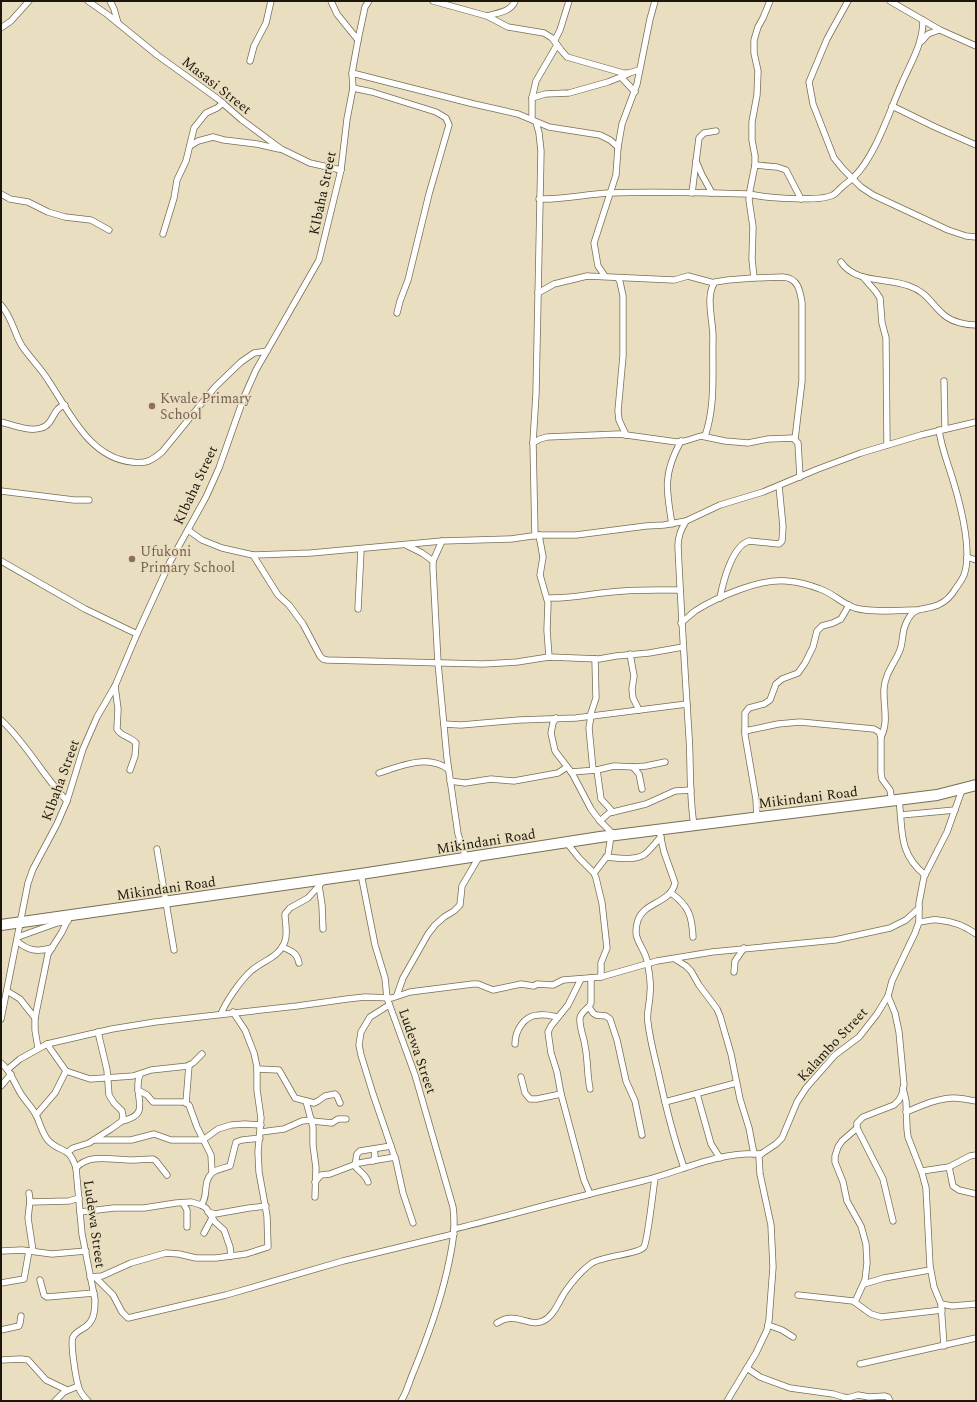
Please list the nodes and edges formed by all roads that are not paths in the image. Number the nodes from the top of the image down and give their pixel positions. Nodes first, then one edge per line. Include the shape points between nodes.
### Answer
1 (29, 1) edge
2 (88, 1) edge
3 (110, 1) edge
4 (271, 1) edge
5 (331, 1) edge
6 (369, 1) edge
7 (433, 1) edge
8 (515, 1) edge
9 (569, 1) edge
10 (655, 1) edge
11 (770, 1) edge
12 (848, 1) edge
13 (890, 1) edge
14 (487, 16) junction
15 (923, 20) junction
16 (118, 23) junction
17 (1, 28) edge
18 (940, 30) junction
19 (358, 40) junction
20 (556, 43) junction
21 (920, 43) junction
22 (976, 46) edge
23 (250, 61) dead end
24 (639, 70) junction
25 (352, 73) junction
26 (629, 73) junction
27 (621, 77) junction
28 (353, 88) junction
29 (635, 92) junction
30 (532, 98) junction
31 (223, 103) junction
32 (892, 106) junction
33 (534, 120) junction
34 (716, 131) dead end
35 (976, 145) edge
36 (190, 146) junction
37 (618, 147) junction
38 (281, 149) junction
39 (696, 160) junction
40 (755, 165) junction
41 (341, 170) junction
42 (853, 178) junction
43 (610, 193) junction
44 (692, 193) junction
45 (712, 193) junction
46 (1, 194) edge
47 (749, 194) junction
48 (539, 199) junction
49 (801, 199) junction
50 (109, 230) dead end
51 (163, 234) dead end
52 (975, 236) edge
53 (840, 262) dead end
54 (605, 276) junction
55 (863, 277) junction
56 (618, 278) junction
57 (754, 278) junction
58 (714, 283) junction
59 (538, 292) junction
60 (1, 305) edge
61 (398, 314) dead end
62 (976, 325) edge
63 (267, 351) junction
64 (944, 381) dead end
65 (65, 405) junction
66 (1, 422) edge
67 (976, 422) edge
68 (942, 430) junction
69 (626, 435) junction
70 (705, 436) junction
71 (795, 438) junction
72 (681, 442) junction
73 (533, 444) junction
74 (887, 445) junction
75 (800, 477) junction
76 (778, 486) junction
77 (1, 491) edge
78 (89, 500) dead end
79 (686, 521) junction
80 (672, 524) junction
81 (188, 530) junction
82 (537, 535) junction
83 (442, 542) junction
84 (404, 545) junction
85 (361, 550) junction
86 (253, 555) junction
87 (967, 557) junction
88 (976, 560) edge
89 (1, 561) edge
90 (433, 561) junction
91 (680, 590) junction
92 (547, 598) junction
93 (720, 598) junction
94 (850, 605) junction
95 (358, 609) dead end
96 (916, 610) junction
97 (681, 623) junction
98 (136, 634) junction
99 (683, 647) junction
100 (630, 654) junction
101 (549, 657) junction
102 (595, 659) junction
103 (438, 663) junction
104 (115, 686) junction
105 (687, 704) junction
106 (639, 710) junction
107 (590, 716) junction
108 (556, 718) junction
109 (1, 720) edge
110 (444, 724) junction
111 (745, 731) junction
112 (881, 737) junction
113 (665, 762) dead end
114 (633, 767) junction
115 (448, 769) junction
116 (130, 770) dead end
117 (569, 770) junction
118 (595, 770) junction
119 (379, 772) dead end
120 (450, 781) junction
121 (976, 785) edge
122 (642, 789) dead end
123 (691, 790) junction
124 (962, 790) junction
125 (895, 800) junction
126 (67, 801) junction
127 (955, 810) junction
128 (613, 812) junction
129 (901, 814) junction
130 (757, 818) junction
131 (600, 821) junction
132 (694, 825) junction
133 (660, 833) junction
134 (613, 836) junction
135 (567, 843) junction
136 (157, 850) dead end
137 (479, 857) junction
138 (466, 858) junction
139 (606, 858) junction
140 (594, 873) junction
141 (361, 874) junction
142 (925, 875) junction
143 (322, 883) junction
144 (671, 893) junction
145 (166, 902) junction
146 (919, 908) junction
147 (69, 918) junction
148 (20, 922) junction
149 (919, 922) junction
150 (1, 925) edge
151 (323, 928) dead end
152 (976, 934) edge
153 (693, 937) dead end
154 (17, 939) junction
155 (282, 947) junction
156 (52, 948) junction
157 (744, 948) junction
158 (174, 950) dead end
159 (675, 959) junction
160 (299, 964) dead end
161 (647, 964) junction
162 (734, 972) dead end
163 (601, 977) junction
164 (590, 978) junction
165 (581, 979) junction
166 (7, 991) junction
167 (397, 995) junction
168 (888, 996) junction
169 (387, 998) junction
170 (389, 1005) junction
171 (589, 1007) junction
172 (233, 1012) junction
173 (221, 1014) junction
174 (558, 1017) junction
175 (35, 1018) junction
176 (1, 1019) edge
177 (98, 1032) junction
178 (47, 1044) junction
179 (515, 1044) dead end
180 (38, 1048) junction
181 (202, 1054) dead end
182 (1, 1063) edge
183 (189, 1065) junction
184 (257, 1069) junction
185 (66, 1071) junction
186 (9, 1072) junction
187 (140, 1074) junction
188 (521, 1077) dead end
189 (108, 1078) junction
190 (736, 1083) junction
191 (1, 1086) edge
192 (903, 1088) junction
193 (590, 1089) dead end
194 (138, 1090) junction
195 (561, 1094) junction
196 (697, 1094) junction
197 (306, 1101) junction
198 (976, 1101) edge
199 (665, 1102) junction
200 (186, 1103) junction
201 (340, 1103) dead end
202 (906, 1112) junction
203 (36, 1115) junction
204 (346, 1119) dead end
205 (312, 1120) junction
206 (122, 1121) junction
207 (261, 1125) junction
208 (857, 1128) junction
209 (260, 1135) junction
210 (642, 1135) dead end
211 (94, 1140) junction
212 (204, 1140) junction
213 (391, 1146) junction
214 (374, 1148) junction
215 (68, 1152) junction
216 (754, 1154) junction
217 (761, 1154) junction
218 (976, 1155) edge
219 (395, 1157) junction
220 (720, 1158) junction
221 (373, 1161) junction
222 (355, 1165) junction
223 (948, 1167) junction
224 (76, 1168) junction
225 (684, 1168) junction
226 (922, 1171) junction
227 (212, 1172) junction
228 (167, 1175) dead end
229 (655, 1178) junction
230 (315, 1182) junction
231 (368, 1182) dead end
232 (29, 1193) dead end
233 (590, 1194) junction
234 (976, 1194) edge
235 (315, 1197) dead end
236 (78, 1198) junction
237 (30, 1202) junction
238 (183, 1203) junction
239 (202, 1205) junction
240 (266, 1206) junction
241 (80, 1212) junction
242 (208, 1212) junction
243 (212, 1218) junction
244 (893, 1221) dead end
245 (413, 1223) dead end
246 (187, 1227) dead end
247 (454, 1231) junction
248 (204, 1233) dead end
249 (1, 1251) edge
250 (31, 1251) junction
251 (86, 1251) junction
252 (231, 1256) junction
253 (930, 1270) junction
254 (93, 1277) junction
255 (40, 1280) dead end
256 (1, 1283) edge
257 (864, 1284) junction
258 (94, 1293) junction
259 (798, 1295) dead end
260 (855, 1302) junction
261 (976, 1304) edge
262 (941, 1307) junction
263 (21, 1316) dead end
264 (497, 1323) dead end
265 (768, 1325) junction
266 (1, 1330) edge
267 (793, 1337) dead end
268 (976, 1338) edge
269 (944, 1346) junction
270 (1, 1360) edge
271 (860, 1364) dead end
272 (747, 1368) junction
273 (78, 1386) junction
274 (67, 1390) junction
275 (55, 1401) edge
276 (88, 1401) edge
277 (402, 1401) edge
278 (727, 1401) edge
279 (890, 1401) edge

1 - 17 street
2 - 16 street, Masasi Street
3 - 16 street
4 - 23 street via 266,23 254,46
5 - 19 street via 337,14
6 - 19 street, KIbaha Street via 365,7
7 - 14 street
8 - 14 street via 512,8
9 - 20 street
10 - 24 street
11 - 40 street via 754,40 758,71 752,122
12 - 42 street via 827,39 809,84 813,104 830,148 840,166
13 - 15 street
14 - 20 street via 504,26 538,31 550,36
15 - 18 street
15 - 21 street
16 - 31 street, Masasi Street
18 - 21 street via 928,34
18 - 22 street
19 - 25 street, KIbaha Street
20 - 26 street via 570,58
20 - 30 street via 536,81
21 - 32 street
24 - 26 street
24 - 29 street
25 - 28 street, KIbaha Street
25 - 33 street
26 - 27 street
27 - 29 street
27 - 30 street via 569,93 545,94
28 - 41 street, KIbaha Street
28 - 61 street via 436,112 447,119 449,125
29 - 37 street via 623,120
30 - 33 street
31 - 36 street via 206,113 196,125
31 - 38 street, Masasi Street
32 - 35 street
32 - 42 street via 873,148
33 - 37 street via 557,129 600,135
33 - 48 street via 539,133 541,151
34 - 39 street via 700,135
36 - 38 street via 212,137
36 - 51 street
37 - 43 street via 616,175
38 - 41 street, Masasi Street via 310,163
39 - 44 street
39 - 45 street
40 - 47 street
40 - 49 street via 786,170
41 - 63 street, KIbaha Street via 319,260
42 - 49 street via 831,196
42 - 52 street via 864,190 885,201 948,230
43 - 44 street
43 - 48 street
43 - 54 street via 594,243 598,266
44 - 45 street
45 - 47 street
46 - 50 street via 65,217 91,220
47 - 49 street
47 - 57 street via 753,227
48 - 59 street
53 - 55 street via 845,269
54 - 56 street
54 - 59 street via 575,278
55 - 62 street via 908,286 922,292 944,315 960,323
55 - 74 street via 880,298 886,338
56 - 58 street via 674,280 688,276
56 - 69 street via 623,296 623,356 618,411
57 - 58 street
57 - 71 street via 790,278 796,283 801,294 802,374
58 - 70 street via 710,292 713,336 712,385 709,425
59 - 73 street
60 - 65 street via 22,346
63 - 65 street via 254,353 214,387 162,452 149,462 128,462 107,454 84,434
63 - 81 street, KIbaha Street via 244,397 212,482
64 - 68 street
65 - 66 street via 58,408 49,424 40,429
67 - 68 street
68 - 74 street
68 - 87 street via 940,440 956,493 966,537
69 - 72 street
69 - 73 street via 547,437
70 - 71 street via 748,443 775,438
70 - 72 street
71 - 75 street via 798,443
72 - 80 street via 671,461 668,475
73 - 82 street
74 - 75 street via 818,468
75 - 76 street
76 - 79 street via 720,505
76 - 93 street via 783,527 782,541 779,544 749,542 740,546
77 - 78 street
79 - 80 street
79 - 91 street via 678,539
80 - 82 street via 576,535
81 - 86 street via 202,540 222,548
81 - 98 street, KIbaha Street
82 - 83 street via 511,539
82 - 92 street via 543,557 540,574
83 - 84 street
83 - 90 street
84 - 85 street
84 - 90 street
85 - 86 street
85 - 95 street
86 - 103 street via 278,595 289,605 302,624 323,659
87 - 88 street
87 - 96 street via 963,577 952,594 939,604
89 - 98 street via 85,610
90 - 103 street
91 - 92 street via 613,591 576,597
91 - 97 street
92 - 101 street
93 - 94 street via 768,581 787,580 827,591
93 - 97 street
94 - 96 street via 866,610
94 - 111 street via 841,619 822,626 817,631 813,647 798,672 778,681 770,700 746,710
96 - 112 street via 908,619 900,651 886,678 885,725
97 - 99 street
98 - 104 street, KIbaha Street
99 - 100 street
99 - 105 street
100 - 102 street
100 - 106 street via 634,676 633,698
101 - 102 street
101 - 103 street via 483,664
102 - 107 street via 596,698
103 - 110 street
104 - 116 street via 117,729 123,736 136,743
104 - 126 street, KIbaha Street via 97,717 83,749
105 - 106 street
105 - 123 street
106 - 107 street
107 - 108 street
107 - 118 street via 589,728
108 - 110 street
108 - 117 street via 551,730 554,748
109 - 126 street via 17,736 56,790
110 - 115 street
111 - 112 street via 778,724 809,722 874,730 879,732
111 - 130 street
112 - 125 street via 882,779
113 - 114 street
114 - 118 street via 614,766
114 - 122 street via 639,774
115 - 119 street via 439,764 418,762
115 - 120 street
117 - 118 street
117 - 120 street via 514,781
117 - 131 street
118 - 128 street via 601,799
120 - 138 street via 458,834
121 - 124 highway, Mikindani Road
123 - 128 street via 674,791 646,804
123 - 132 street
124 - 125 highway, Mikindani Road
124 - 127 street, Kalambo Street
125 - 129 street
125 - 130 highway, Mikindani Road
126 - 148 street, KIbaha Street via 33,869
127 - 129 street
127 - 142 street, Kalambo Street
128 - 131 street via 605,815
129 - 142 street via 906,851 915,866
130 - 132 highway, Mikindani Road
131 - 134 street
132 - 133 highway, Mikindani Road
133 - 134 highway, Mikindani Road
133 - 139 street via 645,854 628,858
133 - 144 street via 675,883
134 - 135 highway, Mikindani Road
134 - 139 street
135 - 137 highway, Mikindani Road
135 - 140 street
136 - 145 street
137 - 138 highway, Mikindani Road
137 - 167 street via 462,886 460,905 432,928 403,978
138 - 141 highway, Mikindani Road
139 - 140 street
140 - 163 street via 602,903 607,948 601,964
141 - 143 highway, Mikindani Road
141 - 169 street, Ludewa Street via 375,945 385,978
142 - 146 street, Kalambo Street
143 - 145 highway, Mikindani Road
143 - 151 street
143 - 155 street via 308,898 286,912 286,937
144 - 153 street via 690,913
144 - 161 street via 646,909 637,921 637,938
145 - 147 highway, Mikindani Road
145 - 158 street
146 - 149 street, Kalambo Street
146 - 157 street via 906,920 890,928 835,940
147 - 148 highway, Mikindani Road
147 - 154 street
147 - 156 street
148 - 150 highway, Mikindani Road
148 - 154 street, KIbaha Street
149 - 152 street via 950,922
149 - 168 street, Kalambo Street via 892,981
154 - 156 street via 26,948 34,951
154 - 166 street, KIbaha Street
155 - 160 street via 295,953
155 - 173 street via 274,957 260,964 245,978
156 - 175 street via 48,954
157 - 159 street
157 - 162 street via 735,961
159 - 161 street
159 - 190 street via 691,971 717,1009 731,1054
161 - 163 street
161 - 199 street via 650,992 647,1022
163 - 164 street
164 - 165 street
164 - 171 street
165 - 167 street via 534,986 521,984 497,990 473,984
165 - 174 street via 568,1005
166 - 175 street via 20,999
166 - 176 street, KIbaha Street
167 - 169 street
168 - 192 street via 899,1032
168 - 217 street, Kalambo Street via 859,1037 835,1056 806,1088 782,1138
169 - 170 street, Ludewa Street
169 - 172 street via 365,997
170 - 213 street via 375,1013 365,1025 359,1038 359,1045
170 - 247 street, Ludewa Street via 428,1120 453,1207
171 - 193 street via 581,1014 580,1024 586,1047
171 - 210 street via 596,1015 610,1019 626,1081 635,1101
172 - 173 street
172 - 184 street via 245,1030
173 - 177 street
174 - 179 street via 537,1015 526,1020 517,1030
174 - 195 street via 548,1032
175 - 180 street
177 - 178 street
177 - 189 street
178 - 180 street
178 - 185 street
180 - 186 street via 20,1059
181 - 183 street
182 - 186 street
183 - 187 street
183 - 200 street
184 - 197 street via 279,1070 293,1097
184 - 207 street
185 - 189 street via 90,1079
185 - 203 street via 55,1093
186 - 191 street
186 - 203 street
187 - 189 street
187 - 194 street
188 - 195 street via 525,1093 530,1099
189 - 206 street via 109,1095 123,1113
190 - 196 street
190 - 216 street
192 - 202 street
192 - 208 street via 899,1100 894,1105 863,1117 857,1123
194 - 200 street via 153,1102
194 - 206 street via 139,1109 132,1118
195 - 233 street
196 - 199 street
196 - 220 street via 711,1144
197 - 201 street via 316,1103 325,1096 335,1094
197 - 205 street
198 - 202 street via 945,1099
199 - 225 street
200 - 212 street
202 - 226 street via 908,1137
203 - 215 street via 47,1139
204 - 205 street via 338,1119 332,1123
205 - 209 street via 302,1120 284,1129
205 - 230 street
206 - 211 street
207 - 209 street
207 - 212 street via 231,1125 218,1129
208 - 244 street via 883,1178
208 - 257 street via 838,1147 835,1162 847,1201 861,1226 866,1244
209 - 227 street via 238,1141 230,1166
209 - 240 street via 259,1172
211 - 212 street via 130,1140 154,1134 171,1140
211 - 215 street
212 - 227 street via 211,1155
213 - 214 street
213 - 219 street
214 - 221 street
214 - 222 street via 360,1151
215 - 224 street, Ludewa Street
216 - 217 street
216 - 220 street
217 - 265 street via 758,1167 770,1215 773,1268
218 - 223 street
219 - 221 street
219 - 245 street via 404,1199
220 - 225 street
221 - 222 street
222 - 230 street via 322,1175
222 - 231 street
223 - 226 street
223 - 234 street via 953,1186
224 - 228 street via 84,1162 104,1158 153,1159
224 - 236 street, Ludewa Street
225 - 229 street
226 - 253 street via 927,1193
227 - 239 street via 206,1185 206,1199
229 - 233 street
229 - 264 street via 642,1248 592,1263 578,1276 553,1312 543,1321 506,1318
230 - 235 street
232 - 237 street
233 - 247 street
236 - 237 street via 69,1201
236 - 241 street, Ludewa Street
237 - 250 street via 28,1218
238 - 239 street
238 - 241 street
238 - 246 street via 187,1210
239 - 242 street
240 - 242 street via 215,1214
240 - 252 street via 268,1247
241 - 251 street, Ludewa Street
242 - 243 street
243 - 248 street
243 - 252 street via 224,1230
247 - 254 street via 226,1295 128,1318 113,1295
247 - 277 street, Ludewa Street via 440,1302
249 - 250 street
250 - 251 street via 52,1254
250 - 256 street via 24,1279
251 - 254 street, Ludewa Street
252 - 254 street via 196,1258 166,1253
253 - 257 street
253 - 262 street
254 - 258 street, Ludewa Street
255 - 258 street via 44,1295 47,1297
257 - 260 street
258 - 273 street, Ludewa Street via 95,1310 92,1319 87,1327 75,1333 72,1340
259 - 260 street
260 - 262 street via 871,1314 881,1317
261 - 262 street
262 - 269 street
263 - 266 street via 19,1326
265 - 267 street
265 - 272 street
268 - 269 street
269 - 271 street
270 - 274 street via 28,1360 46,1380
272 - 278 street
272 - 279 street via 790,1388 848,1398 858,1395 885,1396
273 - 274 street
273 - 276 street, Ludewa Street
274 - 275 street

